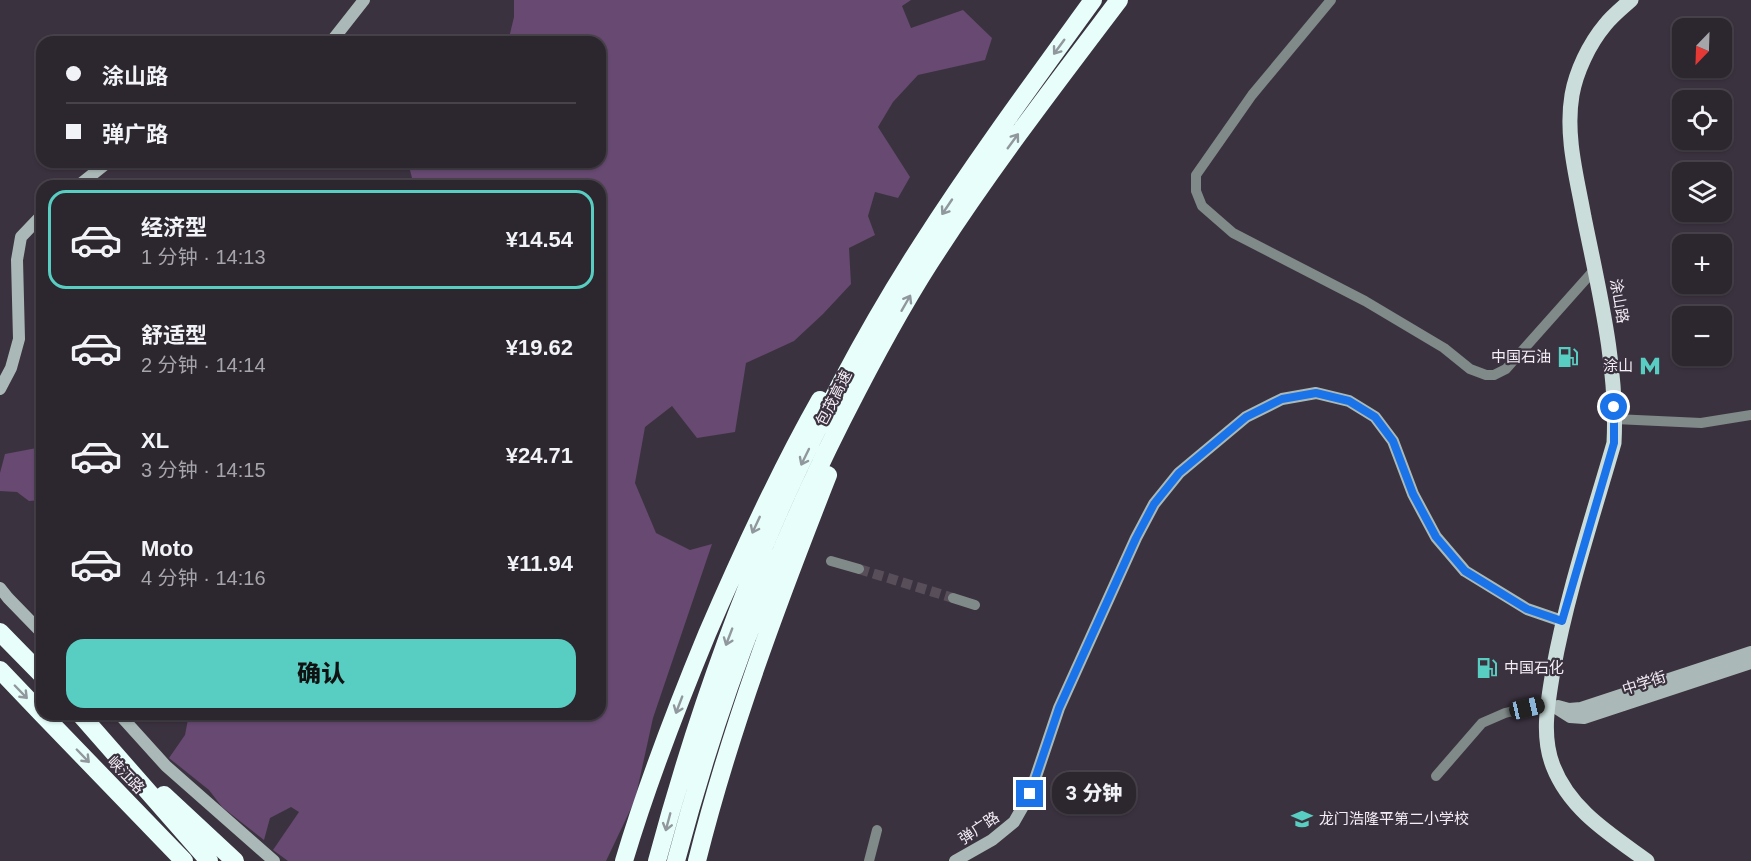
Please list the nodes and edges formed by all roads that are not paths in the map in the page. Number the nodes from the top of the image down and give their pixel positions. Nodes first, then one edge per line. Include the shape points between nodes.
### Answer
1 (364, 0) edge
2 (1094, 0) edge
3 (1119, 0) edge
4 (1331, 0) edge
5 (1631, 0) edge
6 (336, 36) edge
7 (100, 168) edge
8 (86, 180) edge
9 (36, 221) edge
10 (1595, 269) junction
11 (892, 295) junction
12 (877, 354) junction
13 (0, 389) edge
14 (1751, 414) edge
15 (1615, 419) junction
16 (831, 561) dead end
17 (859, 569) tunnel mouth
18 (0, 588) edge
19 (953, 598) tunnel mouth
20 (975, 605) dead end
21 (1562, 621) junction
22 (36, 627) edge
23 (0, 632) edge
24 (1751, 652) edge
25 (1751, 663) edge
26 (36, 669) edge
27 (0, 670) edge
28 (1548, 703) junction
29 (36, 708) edge
30 (48, 720) edge
31 (86, 720) edge
32 (124, 720) edge
33 (98, 732) junction
34 (1436, 776) dead end
35 (639, 809) junction
36 (877, 830) dead end
37 (184, 861) edge
38 (210, 861) edge
39 (235, 861) edge
40 (274, 861) edge
41 (614, 861) edge
42 (624, 861) edge
43 (657, 861) edge
44 (676, 861) edge
45 (697, 861) edge
46 (869, 861) edge
47 (955, 861) edge
48 (1647, 861) edge

1 - 6 street
2 -> 11 highway, 包茂高速 via 990,144
12 -> 3 highway, 包茂高速 via 950,232
4 - 10 street via 1252,95 1196,175 1196,191 1202,206 1233,233 1365,301 1444,348 1470,369 1486,375 1506,369
5 - 10 main road, 涂山路 via 1604,26 1589,48 1572,94 1572,153
7 - 8 street
9 - 13 street via 21,237 17,260 19,339 12,368
10 - 15 main road, 涂山路
11 -> 35 highway via 824,393 786,462 714,618
11 -> 43 highway, 包茂高速 via 816,434 756,568 697,726
12 - 44 highway, 包茂高速 via 823,460 766,589 712,735
12 - 45 highway via 768,629 715,790
14 - 15 street via 1701,423
15 - 21 main road, 涂山路 via 1614,443
16 - 17 street
18 - 22 street
19 - 20 street
21 - 28 main road, 涂山路
21 - 47 street, 弹广路 via 1527,609 1465,571 1436,537 1413,494 1393,441 1375,417 1349,401 1316,393 1282,399 1246,417 1179,473 1154,504 1059,708 1030,794 1014,822
23 - 26 highway
24 - 28 street, 中学街 via 1581,708
25 - 28 street, 中学街 via 1584,718 1570,717
27 -> 29 highway, 峡江路
28 - 34 street, 中学街 via 1482,723
28 - 48 main road, 涂山路 via 1546,735 1552,765 1570,797 1591,820
30 -> 37 highway, 峡江路
31 - 33 highway, 峡江路
32 - 40 street via 166,766
33 - 38 highway, 峡江路
33 - 39 highway
35 - 41 highway
35 - 42 highway
36 - 46 street

